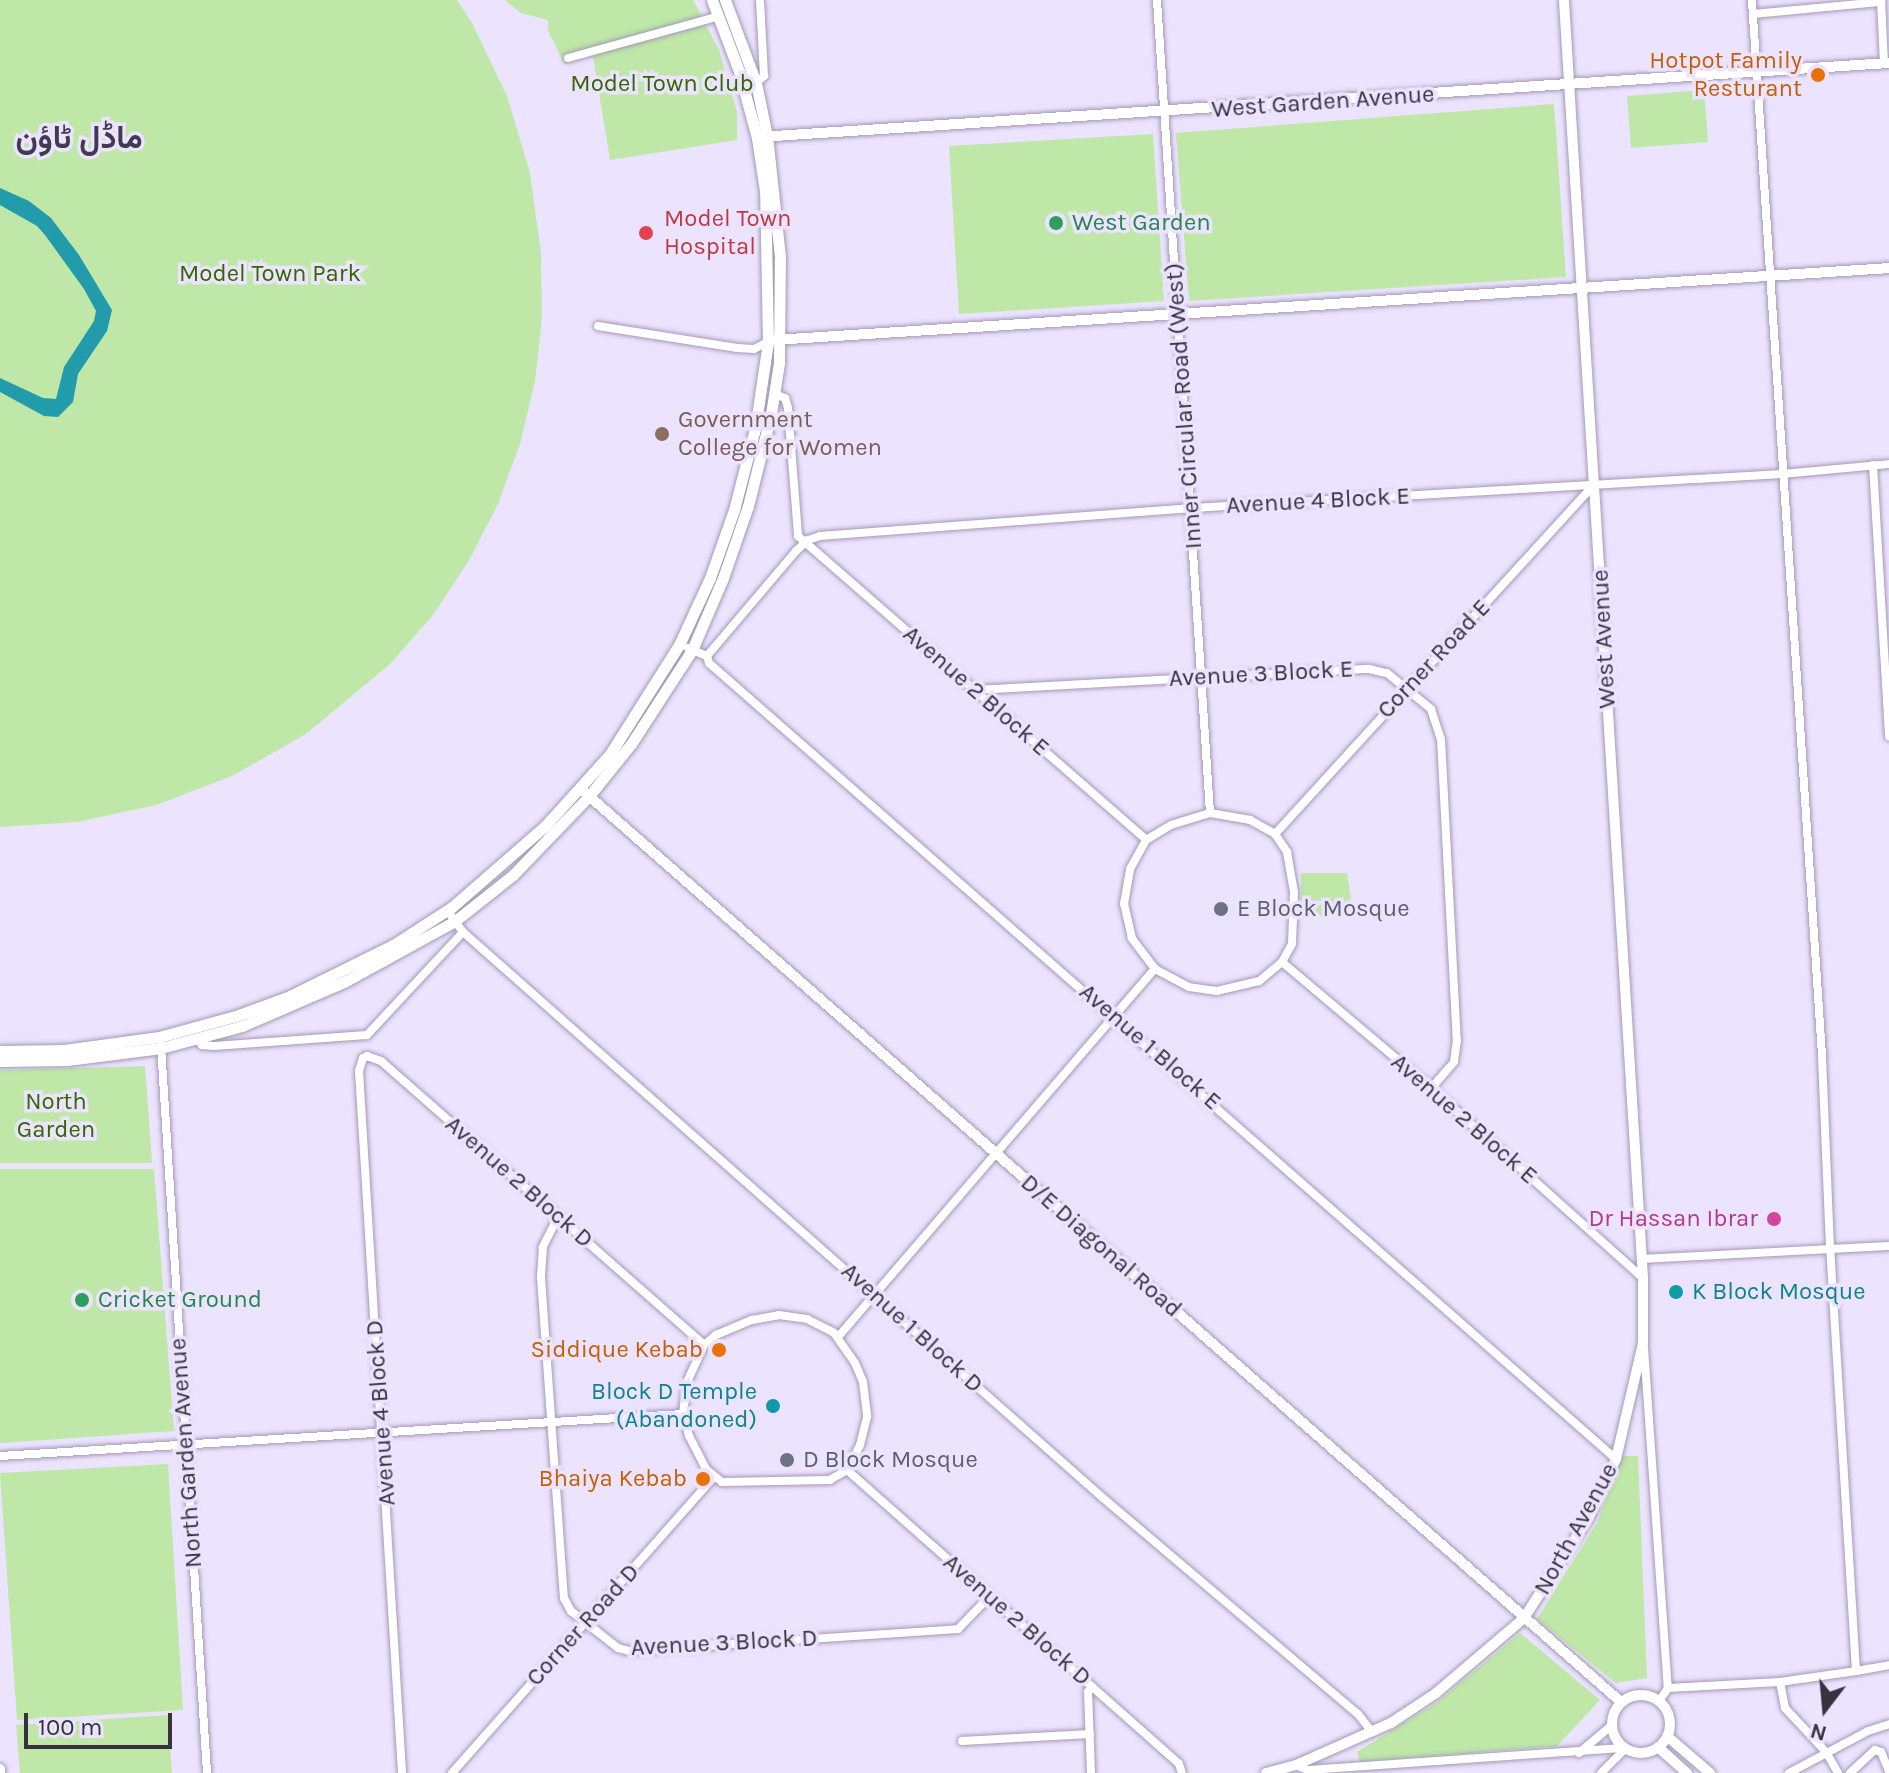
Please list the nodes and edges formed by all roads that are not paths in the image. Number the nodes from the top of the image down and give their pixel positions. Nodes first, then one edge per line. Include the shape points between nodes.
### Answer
1 (712, 0) edge
2 (725, 0) edge
3 (760, 0) edge
4 (1157, 0) edge
5 (1564, 0) edge
6 (1752, 0) edge
7 (1881, 1) edge
8 (1800, 5) edge
9 (1753, 14) junction
10 (719, 16) junction
11 (568, 58) dead end
12 (1887, 63) edge
13 (1758, 73) junction
14 (756, 83) junction
15 (1570, 86) junction
16 (1164, 111) junction
17 (762, 137) junction
18 (1889, 268) edge
19 (1771, 276) junction
20 (1581, 289) junction
21 (1177, 314) junction
22 (598, 326) dead end
23 (781, 338) junction
24 (768, 342) junction
25 (775, 394) junction
26 (1889, 464) edge
27 (1873, 465) junction
28 (1782, 474) junction
29 (1595, 485) junction
30 (1192, 508) junction
31 (805, 543) junction
32 (679, 645) junction
33 (692, 650) junction
34 (707, 656) junction
35 (1201, 677) junction
36 (975, 690) junction
37 (1406, 690) junction
38 (1889, 737) edge
39 (585, 793) junction
40 (1210, 813) junction
41 (1275, 834) junction
42 (1146, 840) junction
43 (447, 910) junction
44 (455, 921) junction
45 (463, 932) junction
46 (1282, 962) junction
47 (1155, 969) junction
48 (1114, 1014) junction
49 (362, 1037) junction
50 (197, 1039) junction
51 (160, 1043) junction
52 (0, 1051) edge
53 (367, 1056) junction
54 (0, 1061) edge
55 (1431, 1088) junction
56 (995, 1152) junction
57 (558, 1217) junction
58 (1889, 1246) edge
59 (1830, 1248) junction
60 (1641, 1259) junction
61 (1643, 1278) junction
62 (875, 1294) junction
63 (838, 1337) junction
64 (1643, 1343) junction
65 (704, 1345) junction
66 (683, 1414) junction
67 (550, 1423) junction
68 (383, 1433) junction
69 (185, 1443) junction
70 (0, 1456) edge
71 (1616, 1459) junction
72 (847, 1470) junction
73 (714, 1477) junction
74 (990, 1596) junction
75 (1524, 1618) junction
76 (586, 1623) junction
77 (1889, 1665) edge
78 (1856, 1671) junction
79 (1780, 1682) junction
80 (1092, 1686) junction
81 (1668, 1688) junction
82 (1659, 1701) junction
83 (1621, 1702) junction
84 (1889, 1724) edge
85 (1612, 1725) junction
86 (1372, 1732) junction
87 (1090, 1734) junction
88 (1667, 1736) junction
89 (962, 1741) dead end
90 (1658, 1747) junction
91 (1625, 1748) junction
92 (1826, 1752) junction
93 (1578, 1754) junction
94 (1296, 1765) junction
95 (1889, 1771) edge
96 (207, 1773) edge
97 (402, 1773) edge
98 (452, 1773) edge
99 (1091, 1773) edge
100 (1182, 1773) edge
101 (1266, 1773) edge
102 (1601, 1773) edge
103 (1687, 1773) edge
104 (1710, 1773) edge
105 (1789, 1773) edge
106 (1838, 1773) edge
107 (1850, 1773) edge

1 - 10 main road
2 - 14 main road
3 - 14 street via 764,76
4 - 16 street, Inner Circular Road (West)
5 - 15 street, West Avenue
6 - 9 street
7 - 8 street
7 - 12 street
8 - 9 street
9 - 13 street
10 - 11 street
10 - 17 main road
12 - 13 street, West Garden Avenue
13 - 15 street, West Garden Avenue
13 - 19 street
14 - 17 main road
15 - 16 street, West Garden Avenue
15 - 20 street, West Avenue
16 - 17 street, West Garden Avenue
16 - 21 street, Inner Circular Road (West)
17 - 23 main road via 779,241
17 - 24 main road
18 - 19 street
19 - 20 street
19 - 28 street
20 - 21 street
20 - 29 street, West Avenue
21 - 23 street
21 - 30 street, Inner Circular Road (West)
22 - 24 street via 737,348 754,349
23 - 24 street
23 - 25 main road
24 - 32 main road via 755,429 734,510
25 - 31 street via 785,398 788,408 795,531
25 - 33 main road via 738,538
26 - 27 street, Avenue 4 Block E
27 - 28 street, Avenue 4 Block E
27 - 38 street
28 - 29 street, Avenue 4 Block E
28 - 59 street
29 - 30 street, Avenue 4 Block E
29 - 37 street, Corner Road E
29 - 60 street, West Avenue
30 - 31 street, Avenue 4 Block E via 820,536
30 - 35 street, Inner Circular Road (West)
31 - 34 street
31 - 36 street, Avenue 2 Block E
32 - 33 street, Avenue 1 Block E
32 - 39 main road
33 - 34 street, Avenue 1 Block E
33 - 39 main road via 631,744
34 - 48 street, Avenue 1 Block E
35 - 36 street, Avenue 3 Block E
35 - 37 street, Avenue 3 Block E via 1369,669 1387,673
35 - 40 street, Inner Circular Road (West)
36 - 42 street, Avenue 2 Block E
37 - 41 street, Corner Road E
37 - 55 street, Avenue 3 Block E via 1431,709 1441,739 1457,1048 1454,1062
39 - 43 main road
39 - 44 main road via 513,875
39 - 56 street, D/E Diagonal Road
40 - 41 street via 1250,820
40 - 42 street via 1171,825
41 - 46 street via 1287,852 1294,892 1292,944
42 - 47 street via 1130,869 1124,904 1132,938
43 - 44 street, Avenue 1 Block D
43 - 51 main road via 393,945 290,996
44 - 45 street, Avenue 1 Block D
44 - 50 main road via 293,1006
45 - 49 street via 379,1026
45 - 62 street, Avenue 1 Block D
46 - 47 street via 1259,981 1217,991 1189,987
46 - 55 street, Avenue 2 Block E
47 - 48 street
48 - 56 street
48 - 71 street, Avenue 1 Block E
49 - 50 street via 214,1046
49 - 53 street
50 - 51 main road
51 - 52 main road
51 - 54 main road via 67,1060
51 - 69 street, North Garden Avenue
53 - 57 street, Avenue 2 Block D via 381,1061
53 - 68 street, Avenue 4 Block D via 359,1071
55 - 61 street, Avenue 2 Block E
56 - 62 street
56 - 75 street, D/E Diagonal Road
57 - 65 street, Avenue 2 Block D
57 - 67 street, Avenue 3 Block D via 546,1236 541,1262
58 - 59 street
59 - 60 street
59 - 78 street
60 - 61 street, West Avenue
61 - 64 street, North Avenue
62 - 63 street
62 - 86 street, Avenue 1 Block D via 1103,1498 1358,1714
63 - 65 street via 807,1319 779,1315 731,1328
63 - 72 street via 855,1363 866,1397 864,1435
64 - 71 street, North Avenue
64 - 81 street
65 - 66 street via 687,1382
66 - 67 street
66 - 73 street via 700,1459
67 - 68 street
67 - 76 street, Avenue 3 Block D via 564,1598
68 - 69 street
68 - 97 street, Avenue 4 Block D
69 - 70 street
69 - 96 street, North Garden Avenue
71 - 75 street, North Avenue via 1582,1528
72 - 73 street via 820,1481 731,1484
72 - 74 street, Avenue 2 Block D
73 - 76 street, Corner Road D
74 - 76 street, Avenue 3 Block D via 958,1629 629,1651
74 - 80 street, Avenue 2 Block D
75 - 83 street, D/E Diagonal Road
75 - 86 street, North Avenue via 1436,1693
76 - 98 street, Corner Road D
77 - 78 street
78 - 79 street
79 - 81 street
79 - 92 street via 1785,1708
80 - 87 street
80 - 100 street, Avenue 2 Block D via 1179,1764
81 - 82 street
82 - 83 street via 1643,1695
82 - 88 street via 1668,1713
83 - 85 street
84 - 92 street
85 - 91 street
85 - 93 street
86 - 94 street, North Avenue
87 - 89 street
87 - 99 street
88 - 90 street
88 - 104 street
90 - 91 street via 1641,1753
90 - 103 street
91 - 93 street
91 - 102 street
92 - 105 street
92 - 106 street
93 - 94 street via 1308,1770
94 - 101 street, North Avenue
95 - 107 street via 1875,1750

